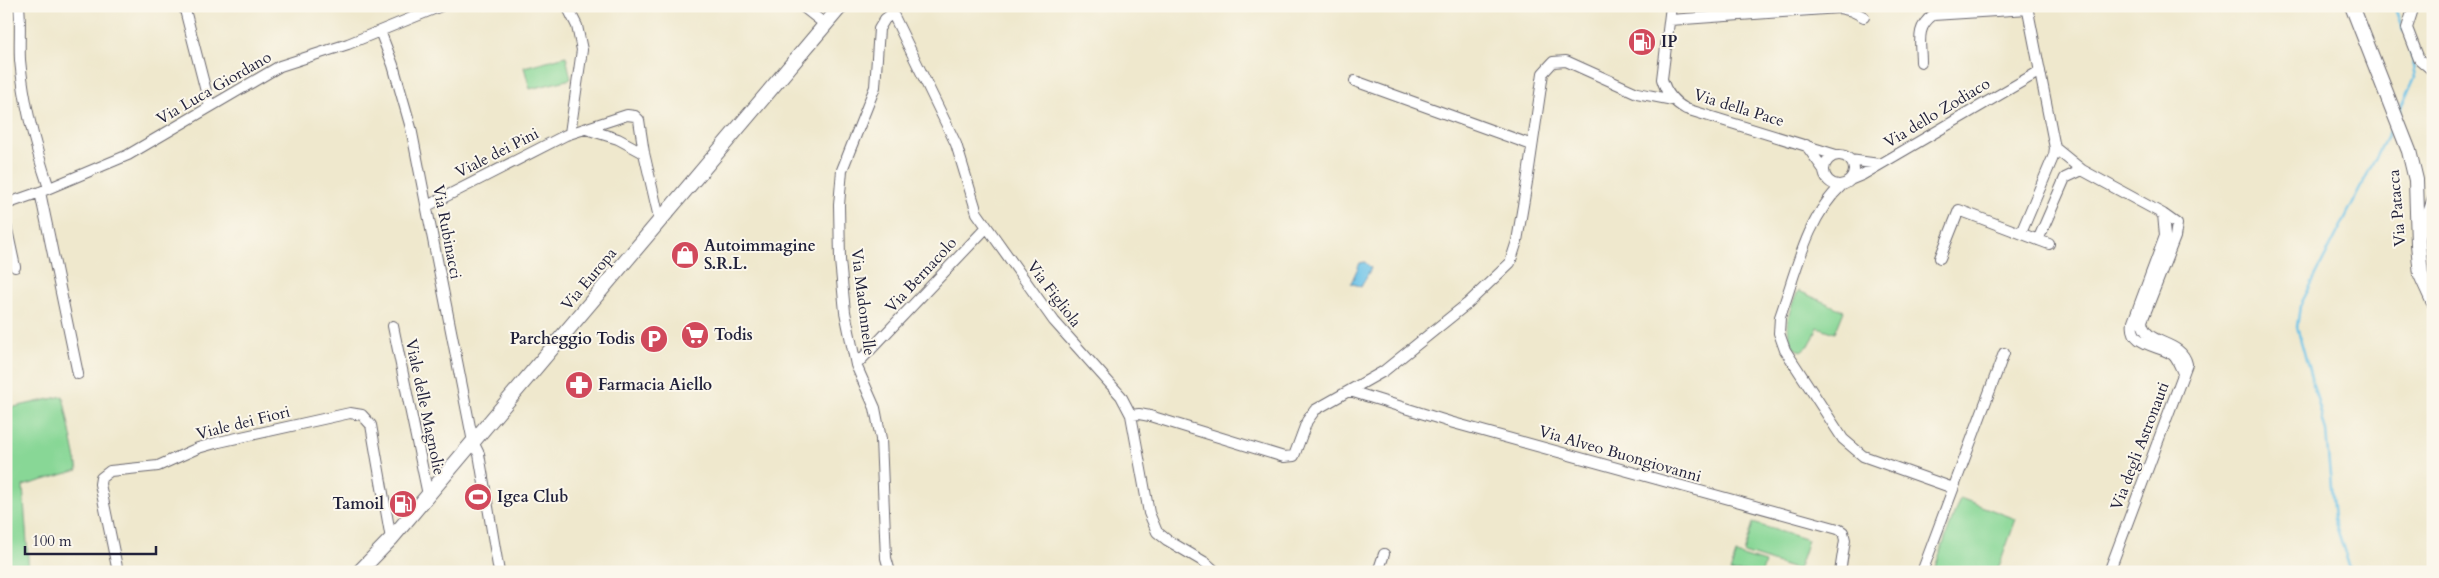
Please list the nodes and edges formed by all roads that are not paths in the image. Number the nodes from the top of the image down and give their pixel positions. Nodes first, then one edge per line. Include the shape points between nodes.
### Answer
1 (19, 6) edge
2 (184, 6) edge
3 (441, 6) edge
4 (567, 6) edge
5 (802, 6) edge
6 (841, 6) edge
7 (1671, 6) edge
8 (2352, 6) edge
9 (2414, 6) edge
10 (2027, 8) edge
11 (891, 10) edge
12 (1864, 17) dead end
13 (1670, 20) junction
14 (826, 25) junction
15 (380, 31) junction
16 (1921, 62) dead end
17 (2040, 71) junction
18 (2433, 72) edge
19 (1355, 81) dead end
20 (1673, 100) junction
21 (210, 107) junction
22 (583, 129) junction
23 (570, 133) junction
24 (1532, 145) junction
25 (1806, 145) junction
26 (2055, 148) junction
27 (644, 153) junction
28 (1836, 155) junction
29 (1850, 160) junction
30 (1879, 164) junction
31 (2082, 170) junction
32 (1825, 174) junction
33 (2043, 182) junction
34 (1846, 183) junction
35 (45, 190) junction
36 (2058, 193) junction
37 (2433, 198) edge
38 (6, 204) edge
39 (427, 206) junction
40 (1820, 209) junction
41 (660, 222) junction
42 (6, 225) edge
43 (987, 226) junction
44 (2021, 233) junction
45 (2418, 244) junction
46 (1940, 258) dead end
47 (14, 267) dead end
48 (2433, 301) edge
49 (393, 326) dead end
50 (2004, 353) dead end
51 (856, 365) junction
52 (78, 374) dead end
53 (1350, 391) junction
54 (1131, 415) junction
55 (473, 442) junction
56 (1953, 488) junction
57 (428, 495) junction
58 (392, 539) junction
59 (1384, 554) dead end
60 (118, 572) edge
61 (359, 572) edge
62 (499, 572) edge
63 (890, 572) edge
64 (1216, 572) edge
65 (1378, 572) edge
66 (1840, 572) edge
67 (1922, 572) edge
68 (2109, 572) edge

1 - 35 street via 20,59 26,102
2 - 21 street
3 - 15 street, Via Luca Giordano
4 - 23 street via 577,26 582,50
5 - 14 street
6 - 14 street, Via Europa
7 - 13 street, Via della Pace
8 - 45 street, Via Patacca via 2409,151 2416,180
9 - 18 street via 2407,28 2419,59
10 - 16 street via 1933,15 1921,30
10 - 17 street
11 - 43 street, Via Figliola via 956,144 977,213
11 - 51 street, Via Madonnelle via 879,29 875,87 842,170 840,260 845,312
12 - 13 street via 1839,8
13 - 20 street, Via della Pace via 1662,79
14 - 41 street, Via Europa
15 - 21 street, Via Luca Giordano via 280,66
15 - 39 street, Via Rubinacci via 411,128
17 - 26 street
17 - 30 street, Via dello Zodiaco
19 - 24 street
20 - 24 street via 1637,93 1566,61 1553,62 1543,73
20 - 25 street, Via della Pace via 1686,109
21 - 35 street, Via Luca Giordano via 128,156
22 - 23 street, Viale dei Pini
22 - 27 street via 618,139
22 - 27 street, Viale dei Pini via 627,115 635,116 639,120
23 - 39 street, Viale dei Pini
24 - 53 street via 1517,241 1510,263 1467,304 1408,352
25 - 28 street, Via della Pace
25 - 32 street
26 - 31 street
26 - 33 street
27 - 41 street, Viale dei Pini
28 - 29 street, Via della Pace
28 - 32 street via 1826,162
29 - 30 street, Via della Pace
29 - 34 street via 1854,172
30 - 34 street, Via dello Zodiaco
31 - 36 street via 2065,178
31 - 68 street, Via degli Astronauti via 2177,224 2175,237 2146,310 2143,328 2147,334 2182,352 2187,364
32 - 34 street via 1833,184
32 - 40 street
33 - 36 street via 2045,192 2051,196
33 - 44 street
34 - 40 street, Via dello Zodiaco
35 - 38 street, Via Luca Giordano
35 - 52 street
36 - 44 street via 2043,242
37 - 45 street
39 - 55 street, Via Rubinacci
40 - 56 street, Via dello Zodiaco via 1780,316 1781,341 1852,448 1863,456
41 - 55 street, Via Europa
42 - 47 street
43 - 51 street, Via Bernacolo
43 - 54 street, Via Figliola via 1054,321 1121,396
44 - 46 street via 1959,210
45 - 48 street, Via Patacca via 2422,275
49 - 57 street, Viale delle Magnolie
50 - 56 street
51 - 63 street, Via Madonnelle via 875,408 881,439 886,558
53 - 54 street via 1311,413 1291,458 1150,416
53 - 66 street, Via Alveo Buongiovanni via 1838,530 1843,532 1845,540
54 - 64 street, Via Figliola via 1152,523 1167,540
55 - 57 street, Via Europa
55 - 62 street, Via Rubinacci via 479,454
56 - 67 street
57 - 58 street, Via Europa
58 - 60 street, Viale dei Fiori via 371,425 362,415 350,413 219,442 158,466 110,471 100,484
58 - 61 street, Via Europa
59 - 65 street

